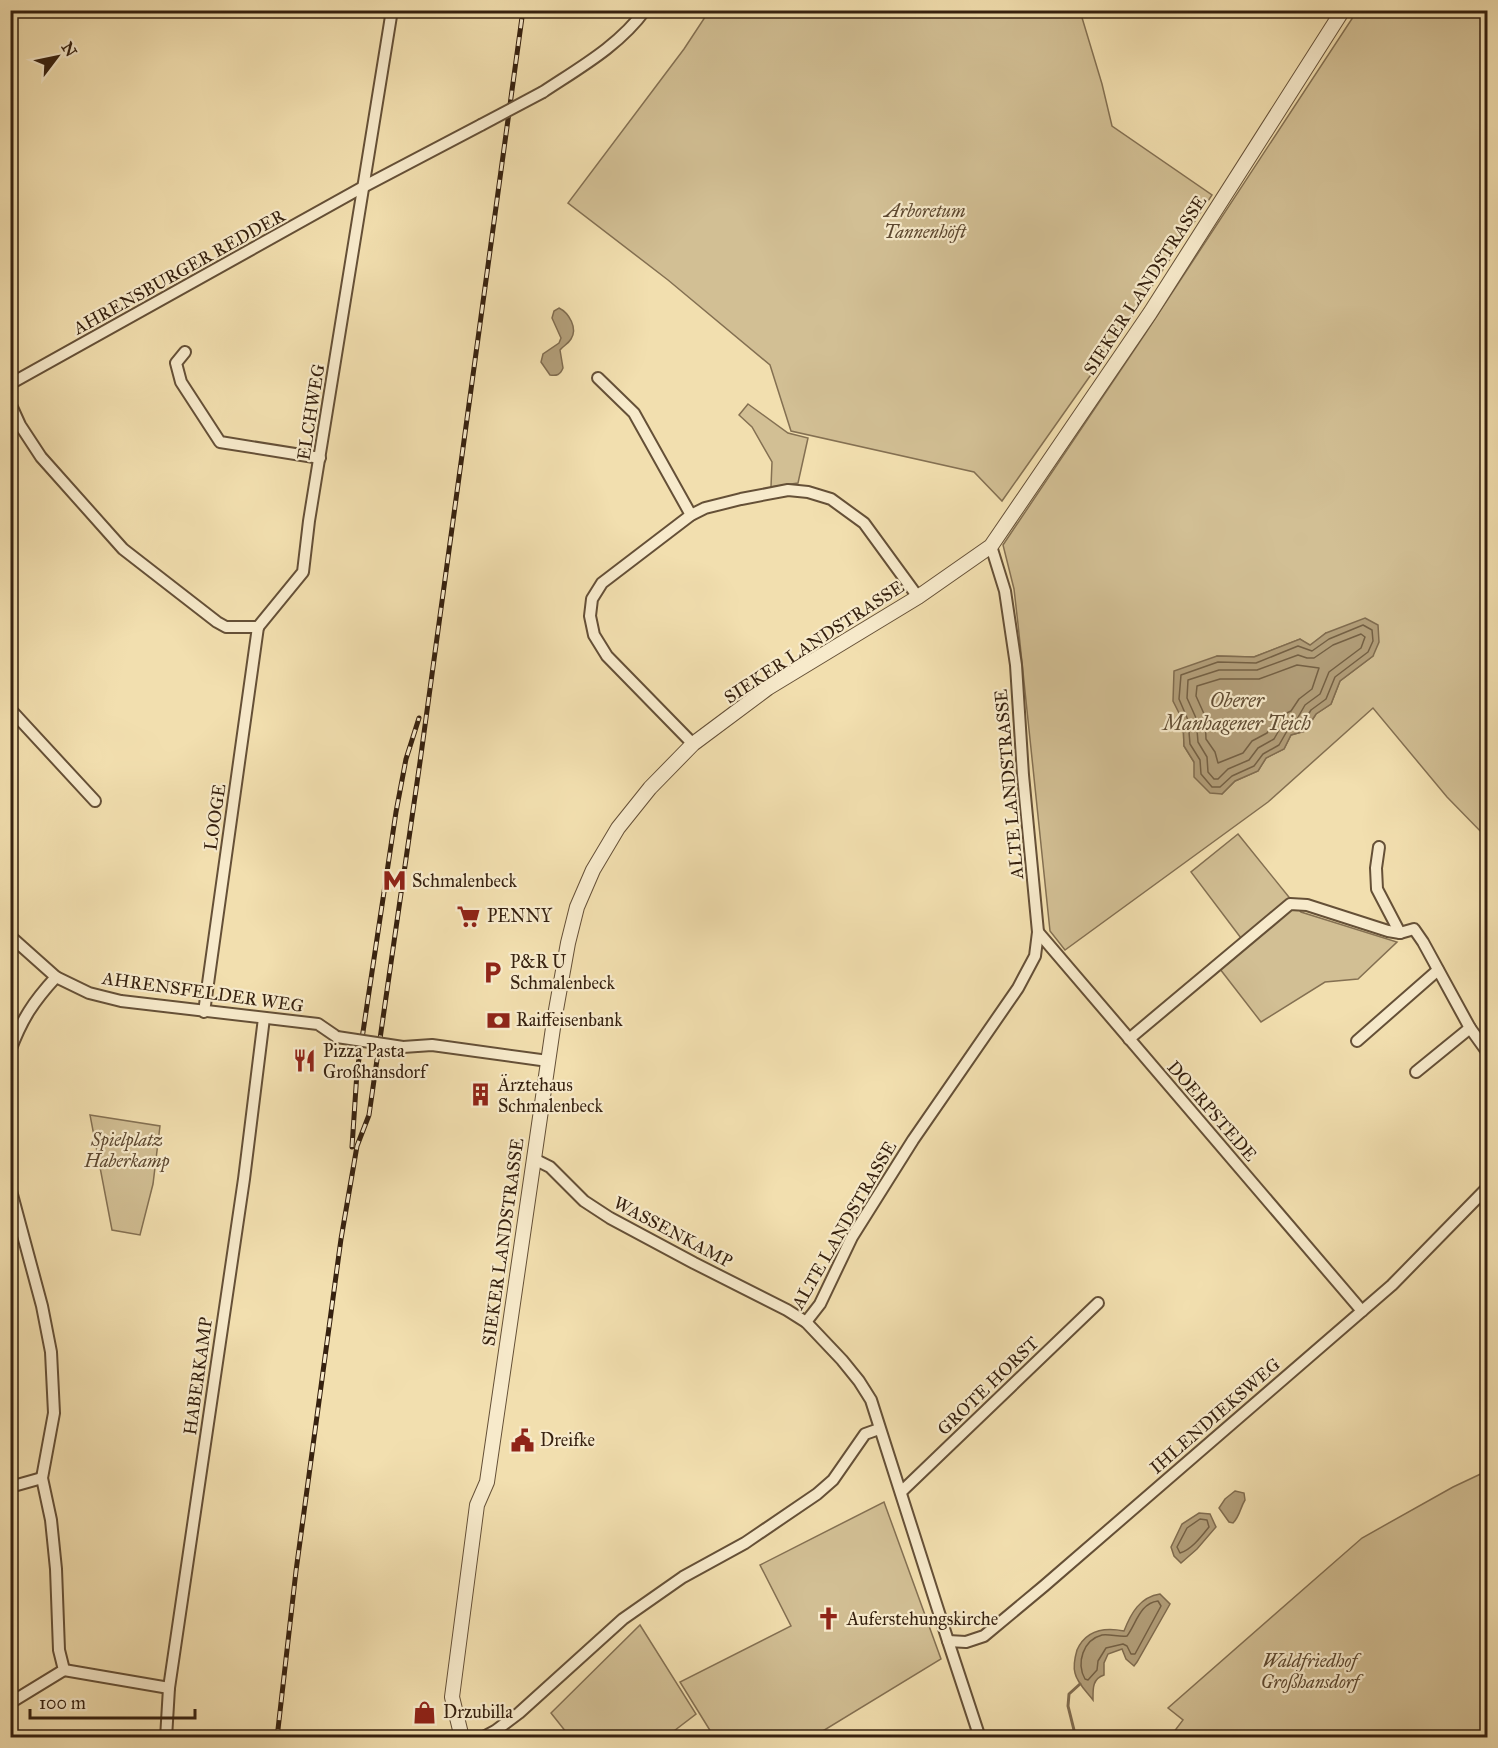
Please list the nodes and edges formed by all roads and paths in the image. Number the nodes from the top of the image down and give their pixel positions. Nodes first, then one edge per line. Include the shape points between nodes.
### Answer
1 (392, 10) edge
2 (645, 10) edge
3 (1343, 10) edge
4 (363, 188) junction
5 (184, 352) dead end
6 (598, 378) dead end
7 (10, 384) edge
8 (10, 403) edge
9 (320, 458) junction
10 (691, 515) junction
11 (991, 546) junction
12 (918, 597) junction
13 (258, 627) junction
14 (10, 709) edge
15 (693, 744) junction
16 (95, 801) dead end
17 (1379, 847) dead end
18 (1038, 932) junction
19 (1400, 933) junction
20 (10, 936) edge
21 (1438, 970) junction
22 (56, 977) junction
23 (204, 1012) junction
24 (264, 1018) junction
25 (1470, 1028) junction
26 (1129, 1038) junction
27 (1357, 1041) dead end
28 (10, 1051) edge
29 (1488, 1053) edge
30 (548, 1062) junction
31 (1416, 1072) dead end
32 (534, 1159) junction
33 (10, 1187) edge
34 (1488, 1187) edge
35 (1098, 1303) dead end
36 (1362, 1311) junction
37 (806, 1322) junction
38 (879, 1429) junction
39 (42, 1478) junction
40 (10, 1487) edge
41 (901, 1492) junction
42 (948, 1641) junction
43 (64, 1670) junction
44 (169, 1688) junction
45 (10, 1704) edge
46 (166, 1737) edge
47 (462, 1737) edge
48 (482, 1737) edge
49 (980, 1737) edge

1 - 4 street
2 - 4 street, AHRENSBURGER REDDER, bridge via 624,35 543,92
3 - 11 street, SIEKER LANDSTRASSE via 1149,313
4 - 7 street, AHRENSBURGER REDDER
4 - 9 street, ELCHWEG
5 - 9 street via 176,363 181,382 220,442
6 - 10 street via 634,413
8 - 13 street via 41,458 123,549 217,622 226,627
9 - 13 street, ELCHWEG via 303,572
10 - 12 street via 705,508 788,490 831,499 864,523
10 - 15 street via 602,583 592,599 590,616 594,635 607,656
11 - 12 street, SIEKER LANDSTRASSE
11 - 18 street, ALTE LANDSTRASSE via 1005,591 1016,665
12 - 15 street, SIEKER LANDSTRASSE via 768,688
13 - 23 street, LOOGE
14 - 16 street
15 - 30 street, SIEKER LANDSTRASSE via 618,828 577,907
17 - 19 street via 1377,889
18 - 26 street, DOERPSTEDE
18 - 37 street, ALTE LANDSTRASSE via 1035,956 1018,988 913,1140 852,1237 820,1304
19 - 21 street via 1414,929
19 - 26 street via 1307,905 1290,904
20 - 22 street, AHRENSFELDER WEG
21 - 25 street
21 - 27 street
22 - 23 street, AHRENSFELDER WEG via 89,993 121,1001
22 - 28 street via 20,1024
23 - 24 street, AHRENSFELDER WEG
24 - 30 street, AHRENSFELDER WEG, bridge via 318,1024 337,1037 403,1047 432,1045
24 - 44 street, HABERKAMP
25 - 29 street
25 - 31 street
26 - 36 street, DOERPSTEDE
30 - 32 street, SIEKER LANDSTRASSE
32 - 37 street, WASSENKAMP via 550,1167 584,1201 610,1218
32 - 47 street, SIEKER LANDSTRASSE via 488,1482 477,1505 452,1697
33 - 39 street via 51,1352 54,1413
34 - 36 street, IHLENDIEKSWEG
35 - 41 street, GROTE HORST
36 - 42 street, IHLENDIEKSWEG via 984,1636 966,1642
37 - 38 street, ALTE LANDSTRASSE via 859,1381 871,1400
38 - 41 street, ALTE LANDSTRASSE
38 - 48 street via 866,1434 833,1480 817,1494 623,1619 519,1713
39 - 40 street
39 - 43 street via 51,1520 59,1650
41 - 42 street, ALTE LANDSTRASSE
42 - 49 street, ALTE LANDSTRASSE
43 - 44 street
43 - 45 street
44 - 46 street, HABERKAMP

